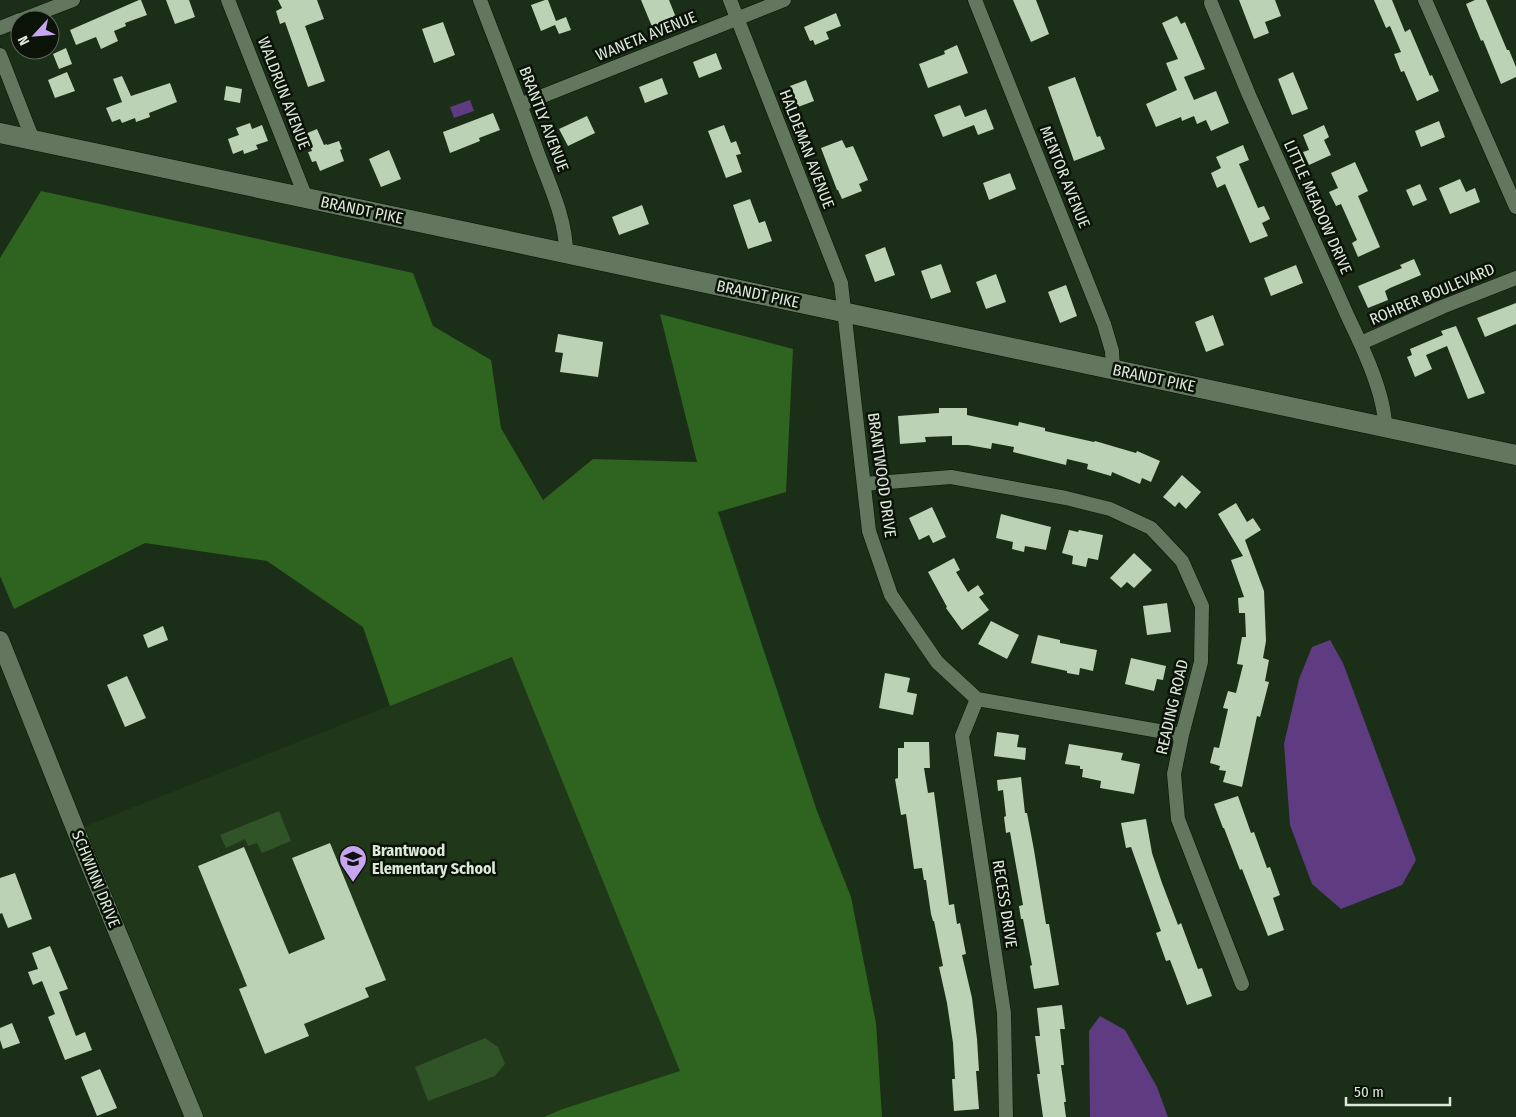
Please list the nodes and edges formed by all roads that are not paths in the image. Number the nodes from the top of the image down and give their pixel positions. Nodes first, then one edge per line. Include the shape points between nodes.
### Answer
1 (73, 0) edge
2 (228, 0) edge
3 (480, 0) edge
4 (730, 0) edge
5 (784, 0) edge
6 (975, 0) edge
7 (1425, 0) edge
8 (1211, 3) dead end
9 (47, 10) edge
10 (737, 19) junction
11 (0, 55) edge
12 (520, 105) junction
13 (0, 133) edge
14 (33, 140) junction
15 (306, 198) junction
16 (1516, 207) edge
17 (566, 253) junction
18 (1516, 278) edge
19 (844, 313) junction
20 (1361, 343) junction
21 (1113, 370) junction
22 (1385, 427) junction
23 (1516, 455) edge
24 (864, 484) junction
25 (0, 640) edge
26 (977, 699) junction
27 (1182, 735) junction
28 (1242, 984) dead end
29 (194, 1117) edge
30 (1006, 1117) edge

1 - 9 street
2 - 15 street, WALDRUN AVENUE
3 - 12 street, BRANTLY AVENUE
4 - 10 street, HALDEMAN AVENUE
5 - 10 street, WANETA AVENUE
6 - 21 street, MENTOR AVENUE via 1104,324 1112,351
7 - 16 street
8 - 20 street, LITTLE MEADOW DRIVE
10 - 12 street, WANETA AVENUE
10 - 19 street, HALDEMAN AVENUE via 841,283
11 - 14 street
12 - 17 street, BRANTLY AVENUE via 563,223
13 - 14 main road, BRANDT PIKE
14 - 15 main road, BRANDT PIKE
15 - 17 main road, BRANDT PIKE
17 - 19 main road, BRANDT PIKE
18 - 20 street, ROHRER BOULEVARD
19 - 21 main road, BRANDT PIKE
19 - 24 street, BRANTWOOD DRIVE
20 - 22 street, LITTLE MEADOW DRIVE via 1379,393
21 - 22 main road, BRANDT PIKE
22 - 23 main road, BRANDT PIKE
24 - 26 street, BRANTWOOD DRIVE via 869,531 891,594 937,662
24 - 27 street, READING ROAD via 951,477 1110,508 1151,528 1182,561 1202,606 1202,662
25 - 29 street, SCHWINN DRIVE
26 - 27 street
26 - 30 street, RECESS DRIVE via 962,736 1004,1013
27 - 28 street, READING ROAD via 1174,774 1178,819

